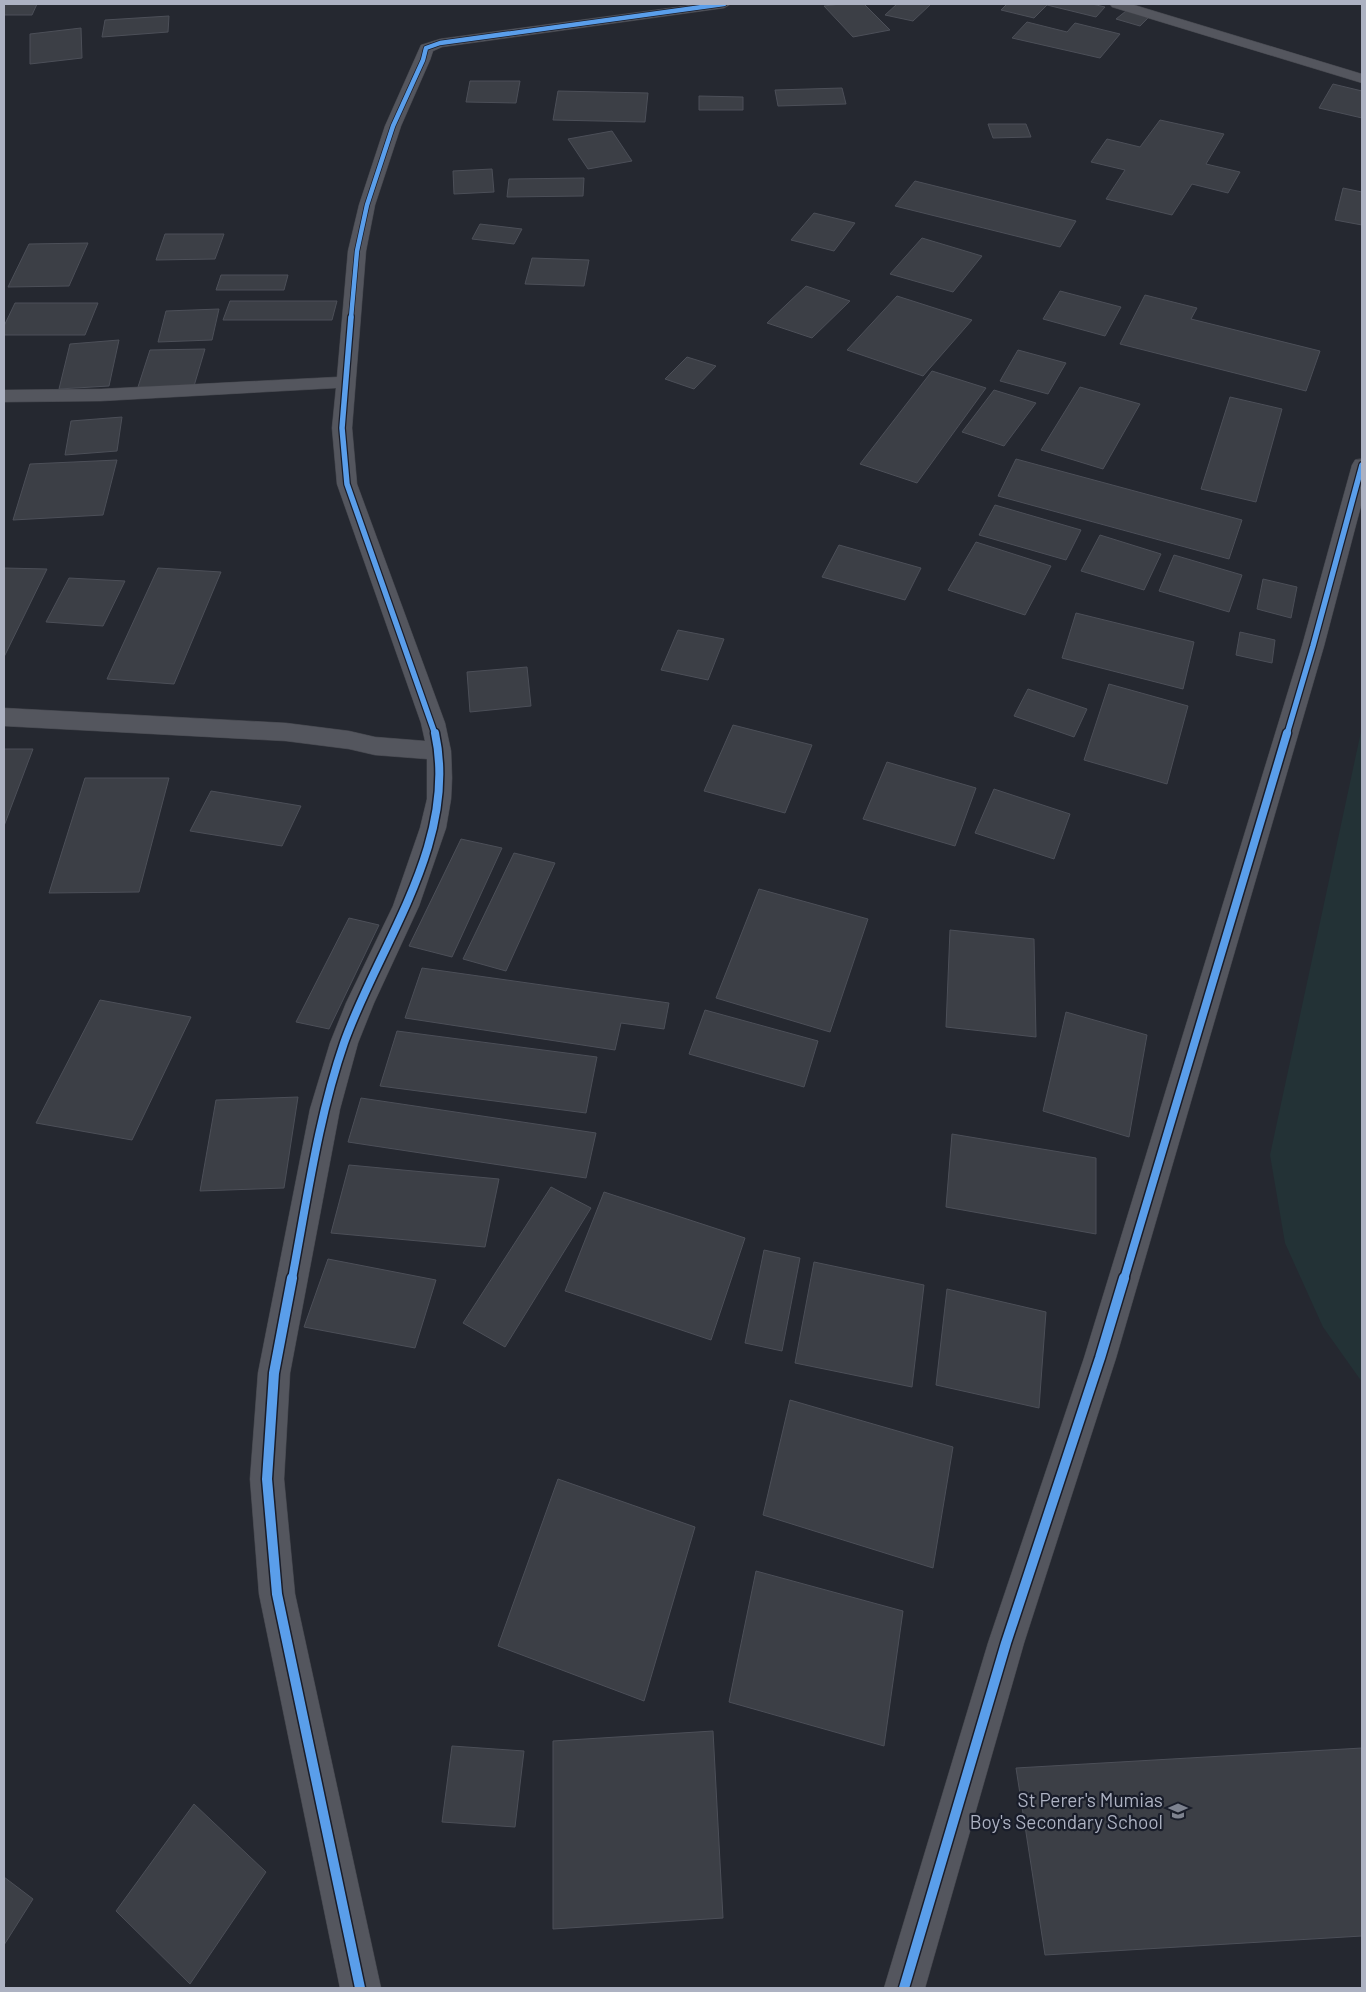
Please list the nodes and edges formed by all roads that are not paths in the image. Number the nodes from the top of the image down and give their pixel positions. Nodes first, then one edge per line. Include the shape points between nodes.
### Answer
1 (724, 4) edge
2 (1118, 4) edge
3 (1362, 79) edge
4 (344, 382) junction
5 (4, 396) edge
6 (1362, 465) edge
7 (4, 718) edge
8 (439, 751) junction
9 (360, 1988) edge
10 (904, 1988) edge

1 - 4 street via 440,43 426,48 393,126 367,205 357,251
2 - 3 street
4 - 5 street via 111,395
4 - 8 street via 342,428 347,484 411,656
6 - 10 street via 1313,646 1103,1349 1006,1644
7 - 8 street via 286,732 375,746
8 - 9 street via 439,800 433,828 406,906 344,1043 325,1109 274,1373 267,1480 278,1594

